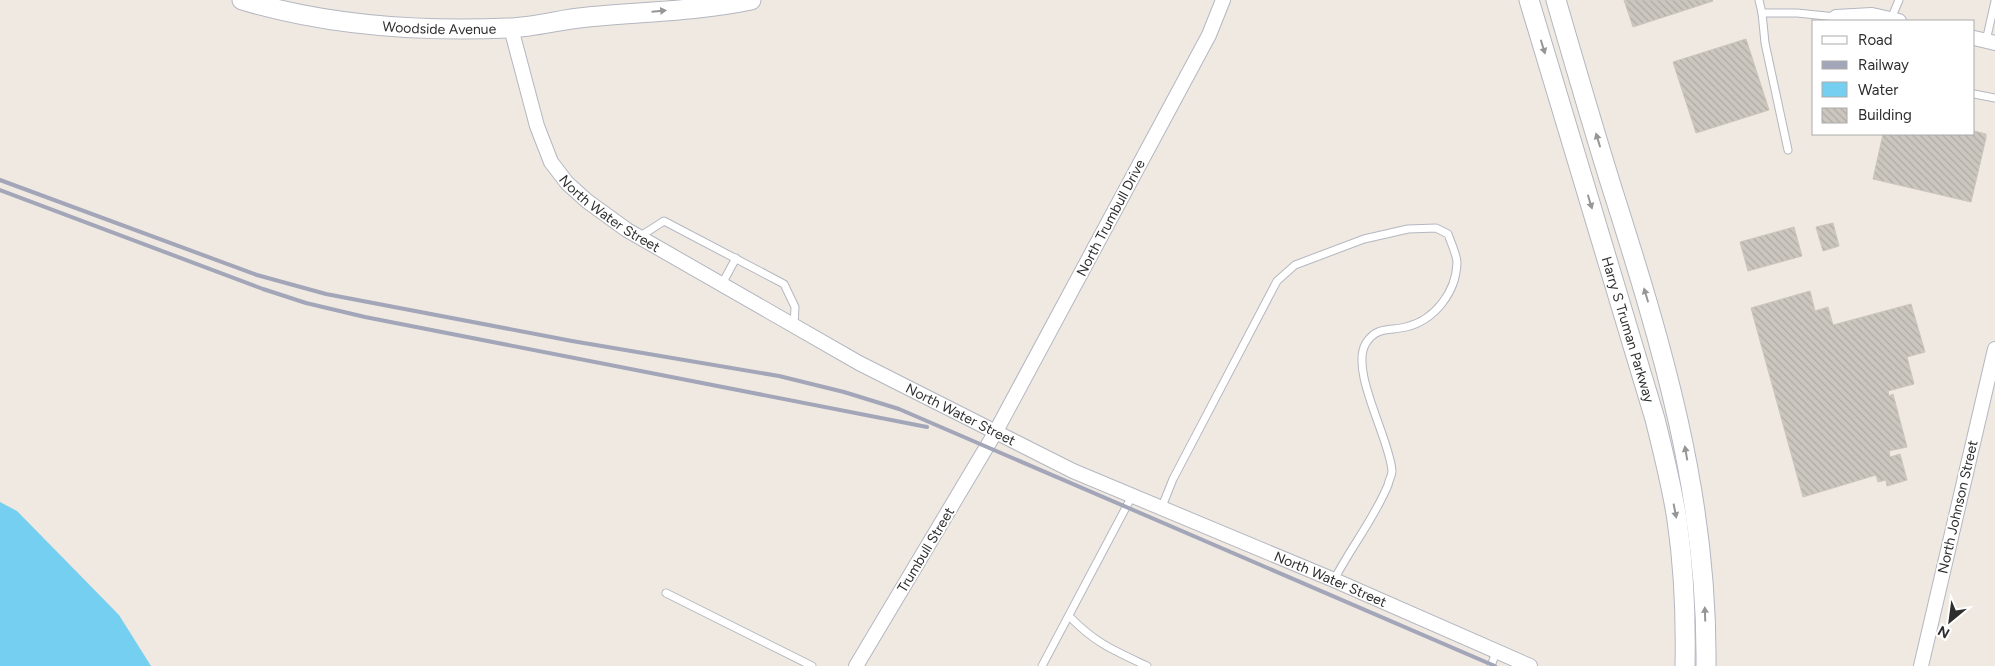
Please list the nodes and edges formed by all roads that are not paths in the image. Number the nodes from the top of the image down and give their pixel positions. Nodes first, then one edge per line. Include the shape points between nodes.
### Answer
1 (242, 0) edge
2 (641, 0) edge
3 (751, 0) edge
4 (1223, 0) edge
5 (1530, 0) edge
6 (1556, 0) edge
7 (1759, 0) edge
8 (1899, 0) edge
9 (1995, 1) edge
10 (1762, 14) junction
11 (1836, 17) joint
12 (576, 18) junction
13 (1895, 20) edge
14 (512, 28) junction
15 (1985, 41) edge
16 (1975, 94) edge
17 (1995, 98) edge
18 (1788, 150) dead end
19 (639, 237) junction
20 (736, 258) junction
21 (722, 284) junction
22 (794, 325) junction
23 (1995, 349) edge
24 (995, 433) junction
25 (1132, 496) junction
26 (1161, 509) junction
27 (1334, 580) junction
28 (666, 593) dead end
29 (1069, 616) junction
30 (1496, 652) junction
31 (1685, 662) edge
32 (1706, 664) edge
33 (812, 666) edge
34 (856, 666) edge
35 (1042, 666) edge
36 (1147, 666) edge
37 (1491, 666) edge
38 (1530, 666) edge
39 (1921, 666) edge

1 - 14 main road, Woodside Avenue via 302,15 361,24 431,30
2 - 12 main road, Woodside Avenue
12 -> 3 main road, Woodside Avenue
4 - 24 street, North Trumbull Drive via 1209,35
5 -> 31 main road, Harry S Truman Parkway via 1655,419 1669,477 1682,565
32 -> 6 main road, Harry S Truman Parkway via 1703,572 1694,497 1680,426 1650,308
7 - 10 lane
8 - 13 lane
9 - 15 lane
10 - 11 lane
10 - 18 lane
11 - 13 street via 1872,15
12 - 14 main road, Woodside Avenue
14 - 19 street, North Water Street via 537,126 551,162 587,201
16 - 17 lane
19 - 20 lane via 664,221
19 - 21 street, North Water Street
20 - 21 lane
20 - 22 lane via 784,284 795,307
21 - 22 street, North Water Street
22 - 24 street, North Water Street via 859,363
23 - 39 street, North Johnson Street
24 - 25 street, North Water Street
24 - 34 street, Trumbull Street
25 - 26 street, North Water Street
25 - 29 lane
26 - 27 street, North Water Street
26 - 27 lane via 1173,479 1277,281 1295,265 1364,239 1408,229 1436,228 1448,234 1457,262 1453,286 1440,307 1425,319 1406,327 1381,330 1366,342 1362,354 1367,390 1388,451 1392,473 1378,508
27 - 30 street, North Water Street
28 - 33 lane
29 - 35 lane
29 - 36 lane via 1105,646
30 - 37 lane
30 - 38 street, North Water Street

